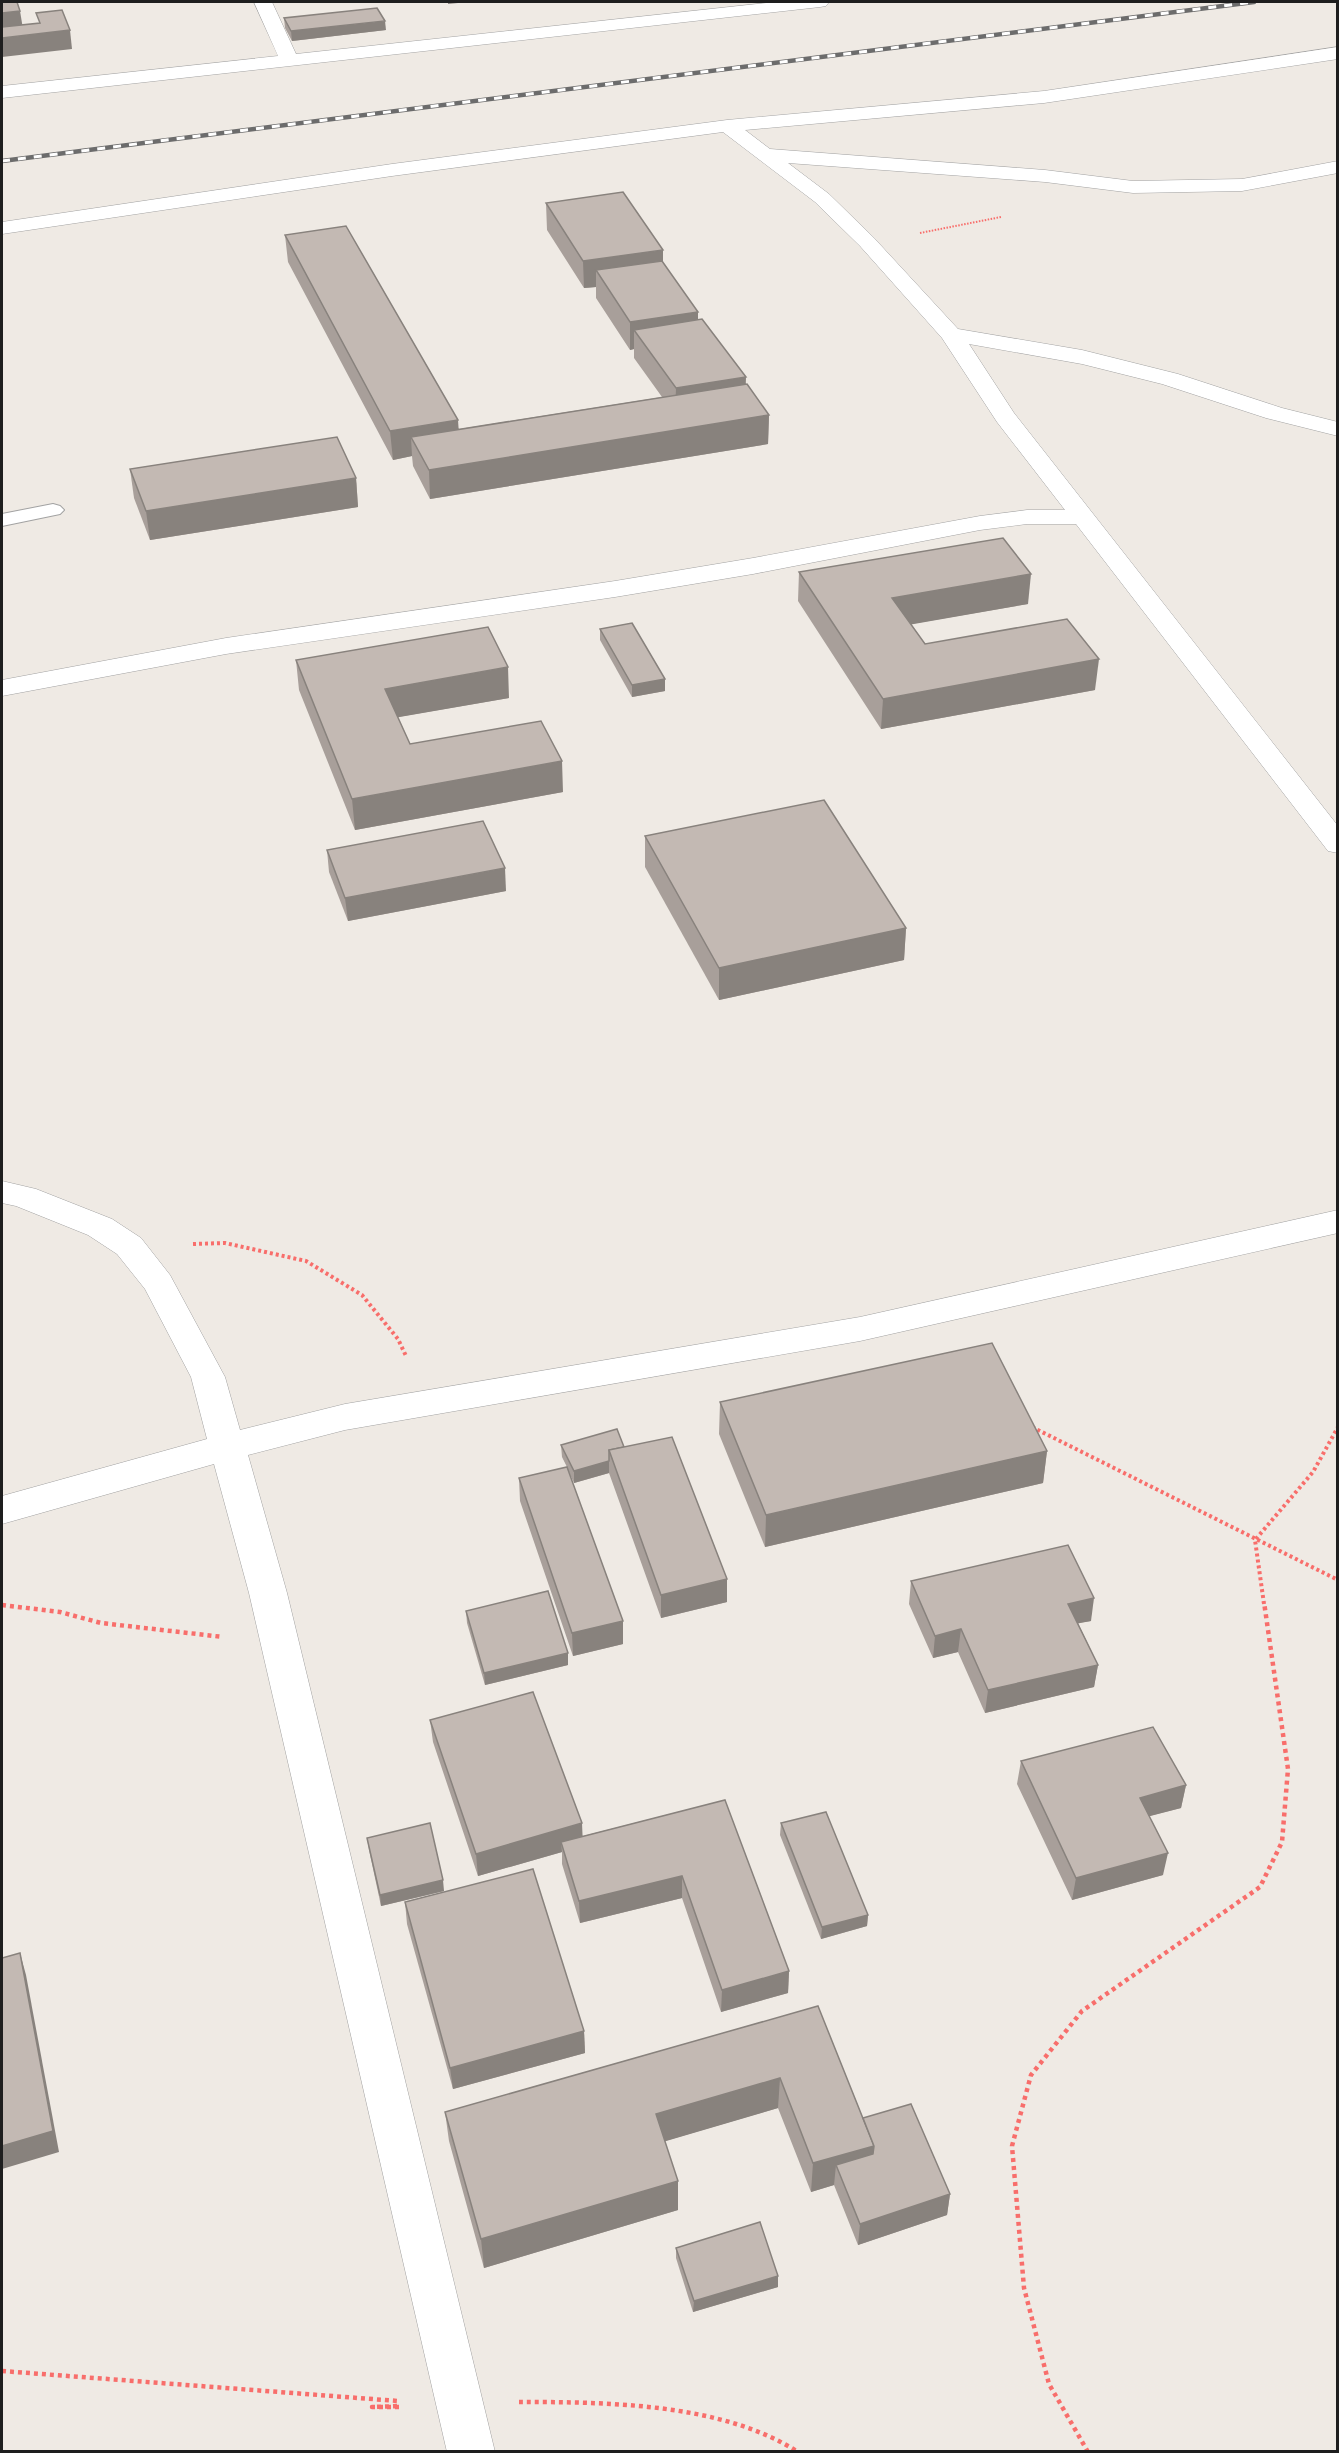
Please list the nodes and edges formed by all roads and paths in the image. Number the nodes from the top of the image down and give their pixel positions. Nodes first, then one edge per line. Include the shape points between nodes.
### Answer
1 (262, 2) edge
2 (820, 2) edge
3 (1254, 2) edge
4 (1338, 53) edge
5 (289, 60) junction
6 (2, 92) edge
7 (727, 126) junction
8 (766, 155) junction
9 (2, 161) edge
10 (1338, 167) edge
11 (2, 228) edge
12 (951, 334) junction
13 (1338, 429) edge
14 (53, 510) dead end
15 (1083, 517) junction
16 (2, 520) edge
17 (2, 688) edge
18 (1338, 845) edge
19 (2, 1192) edge
20 (1338, 1221) edge
21 (129, 1246) junction
22 (431, 1402) junction
23 (1028, 1425) edge
24 (1338, 1427) edge
25 (226, 1447) junction
26 (2, 1510) edge
27 (1255, 1540) junction
28 (1338, 1580) edge
29 (2, 1605) edge
30 (280, 1644) junction
31 (2, 2371) edge
32 (506, 2402) dead end
33 (405, 2406) dead end
34 (459, 2406) junction
35 (471, 2451) edge
36 (798, 2451) edge
37 (1088, 2451) edge

1 - 5 street
2 - 5 street
3 - 9 path
4 - 7 street via 1044,97
5 - 6 street
7 - 8 street
7 - 11 street via 392,170
8 - 10 street via 1045,176 1133,188 1242,185
8 - 12 street via 822,198
12 - 13 street via 1082,357
12 - 15 street via 1005,417
14 - 16 lane
15 - 17 street via 1027,517 980,523 741,568 226,646
15 - 18 street
19 - 21 street via 100,1227
20 - 22 street via 860,1329
21 - 22 path via 225,1243 306,1261 362,1295 398,1339
21 - 25 street via 158,1283 208,1377
22 - 25 street via 345,1417
23 - 27 path
24 - 27 path via 1313,1472
25 - 26 street
25 - 30 street
27 - 28 path
27 - 37 path via 1288,1769 1282,1842 1260,1887 1082,2011 1031,2075 1012,2146 1024,2288 1049,2384
29 - 30 path via 60,1612 101,1623
30 - 34 street
31 - 34 path
32 - 36 path via 651,2406 722,2421
33 - 34 path via 372,2408
34 - 35 street

